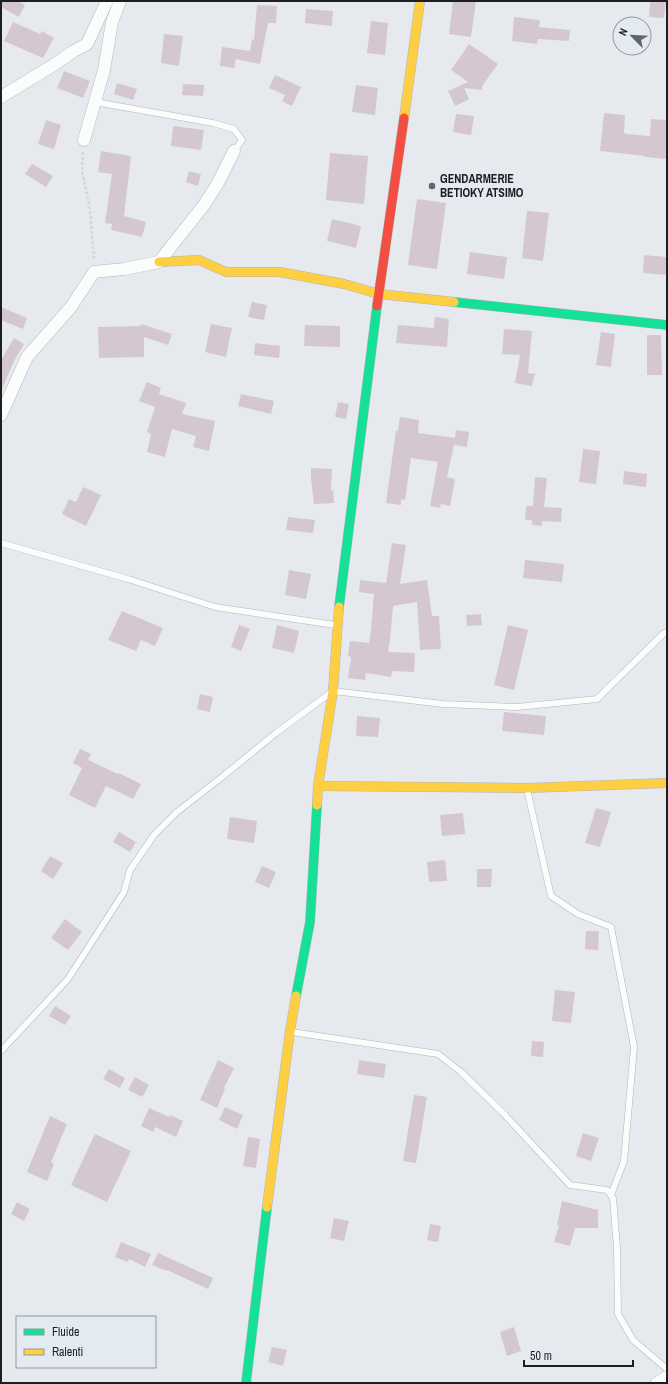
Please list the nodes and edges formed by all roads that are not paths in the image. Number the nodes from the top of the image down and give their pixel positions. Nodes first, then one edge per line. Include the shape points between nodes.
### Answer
1 (107, 1) edge
2 (120, 1) edge
3 (420, 1) edge
4 (1, 97) edge
5 (95, 102) junction
6 (84, 140) road end
7 (234, 151) joint
8 (159, 262) junction
9 (379, 294) junction
10 (667, 325) edge
11 (1, 415) edge
12 (1, 543) edge
13 (337, 626) junction
14 (667, 632) edge
15 (333, 691) junction
16 (667, 783) edge
17 (318, 786) junction
18 (527, 788) junction
19 (290, 1031) junction
20 (1, 1051) edge
21 (611, 1195) junction
22 (667, 1369) edge
23 (667, 1377) edge
24 (246, 1383) edge
25 (657, 1383) edge

1 - 4 street via 87,44
2 - 5 street via 112,22 104,70
3 - 9 main road
5 - 6 street
5 - 7 lane via 234,129 242,140
7 - 8 street via 204,205
8 - 9 main road via 199,260 226,272 280,272 344,284
8 - 11 street via 94,272 71,307 27,357
9 - 10 main road
9 - 13 main road
12 - 13 lane via 215,607
13 - 15 main road
14 - 15 lane via 598,699 517,707 443,704
15 - 17 main road
15 - 20 lane via 177,812 154,835 130,870 124,892 68,979
16 - 18 main road
17 - 18 main road
17 - 19 main road via 310,922
18 - 21 lane via 551,896 578,914 611,927 634,1047 624,1161
19 - 21 lane via 438,1054 461,1072 504,1114 570,1185 606,1190
19 - 24 main road
21 - 22 lane via 618,1314 633,1340
23 - 25 street

